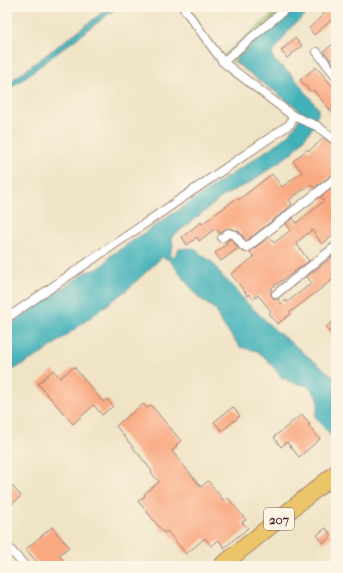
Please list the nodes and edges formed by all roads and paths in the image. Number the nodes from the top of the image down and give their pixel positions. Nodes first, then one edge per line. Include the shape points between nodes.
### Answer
1 (183, 7) edge
2 (288, 7) edge
3 (317, 52) dead end
4 (224, 62) junction
5 (336, 74) edge
6 (293, 116) junction
7 (336, 141) edge
8 (336, 178) edge
9 (222, 238) dead end
10 (336, 246) edge
11 (276, 294) dead end
12 (7, 318) edge
13 (336, 473) edge
14 (7, 546) edge
15 (228, 564) edge
16 (25, 566) edge

1 - 4 street
2 - 4 street
3 - 5 street
4 - 6 street
6 - 7 street via 317,126
6 - 12 street via 290,124
8 - 9 street via 246,248 235,235 228,234
10 - 11 street
13 - 15 highway, 207
14 - 16 street

